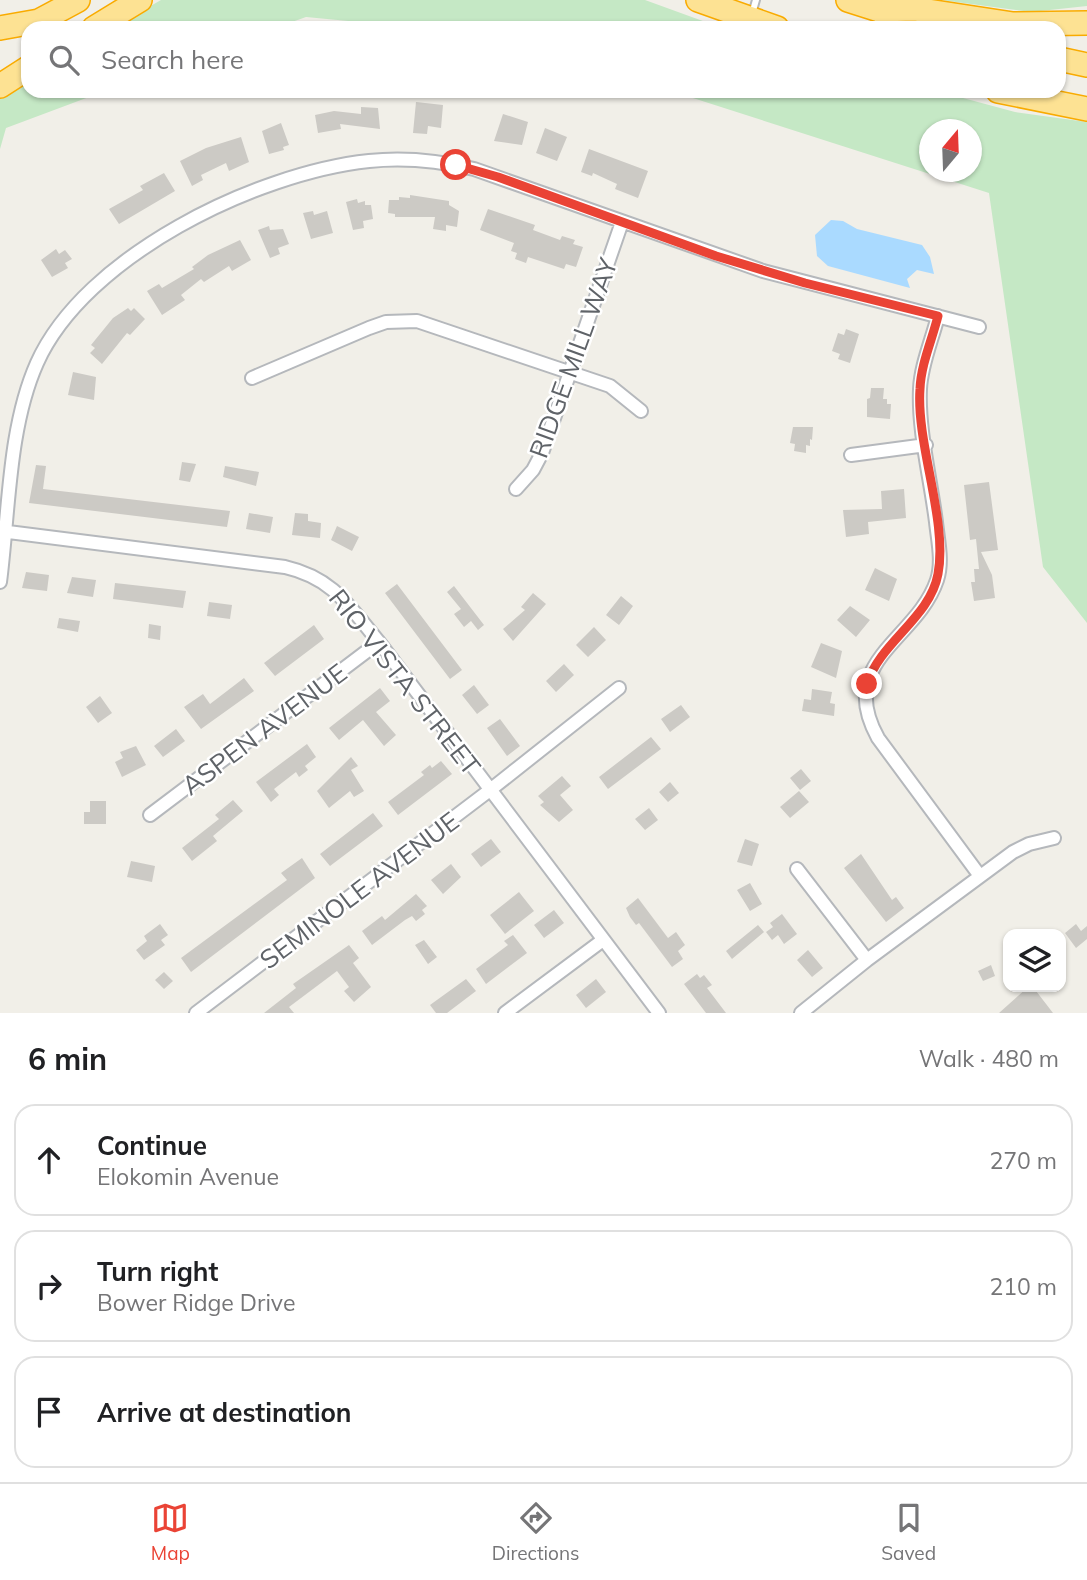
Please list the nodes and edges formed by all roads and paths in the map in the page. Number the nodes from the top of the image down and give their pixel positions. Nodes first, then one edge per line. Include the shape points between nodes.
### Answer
1 (78, 0) edge
2 (140, 0) edge
3 (698, 0) edge
4 (848, 0) edge
5 (753, 10) edge
6 (879, 10) junction
7 (39, 21) edge
8 (106, 21) edge
9 (768, 21) edge
10 (918, 21) edge
11 (993, 21) edge
12 (1066, 23) edge
13 (1087, 23) edge
14 (21, 24) edge
15 (0, 28) edge
16 (1066, 60) edge
17 (1087, 65) edge
18 (21, 72) edge
19 (0, 86) edge
20 (1033, 98) edge
21 (1087, 109) edge
22 (622, 222) junction
23 (938, 316) junction
24 (979, 327) dead end
25 (570, 371) junction
26 (252, 378) dead end
27 (641, 411) dead end
28 (926, 444) junction
29 (851, 455) dead end
30 (516, 489) dead end
31 (3, 532) edge
32 (0, 582) edge
33 (379, 642) junction
34 (619, 688) dead end
35 (490, 790) junction
36 (150, 815) dead end
37 (1054, 838) dead end
38 (797, 869) dead end
39 (980, 876) junction
40 (603, 940) junction
41 (867, 960) junction
42 (197, 1013) edge
43 (505, 1013) edge
44 (659, 1013) edge
45 (801, 1013) edge

1 - 7 highway
2 - 8 highway
3 - 5 highway
4 - 6 highway
5 - 9 highway
6 - 10 highway
6 - 11 highway via 914,9
12 - 13 highway
14 - 15 highway
16 - 17 highway
18 - 19 highway
20 - 21 highway
22 - 23 street via 763,271
22 - 25 street, RIDGE MILL WAY
22 - 31 street via 474,169 415,160 331,167 206,211 106,274 57,327 24,400
23 - 24 street
23 - 28 street via 920,389
25 - 26 street via 432,324 404,320 369,328
25 - 27 street via 618,390
25 - 30 street, RIDGE MILL WAY via 542,453
28 - 29 street
28 - 39 street via 940,550 937,578 926,601 878,657 866,698 867,713 878,738
31 - 32 street
31 - 33 street, RIO VISTA STREET via 301,570 329,584
33 - 35 street, RIO VISTA STREET
33 - 36 street, ASPEN AVENUE
34 - 35 street, SEMINOLE AVENUE
35 - 40 street, RIO VISTA STREET
35 - 42 street, SEMINOLE AVENUE
37 - 39 street via 1020,848
38 - 41 street
39 - 41 street
40 - 43 street
40 - 44 street, RIO VISTA STREET
41 - 45 street

